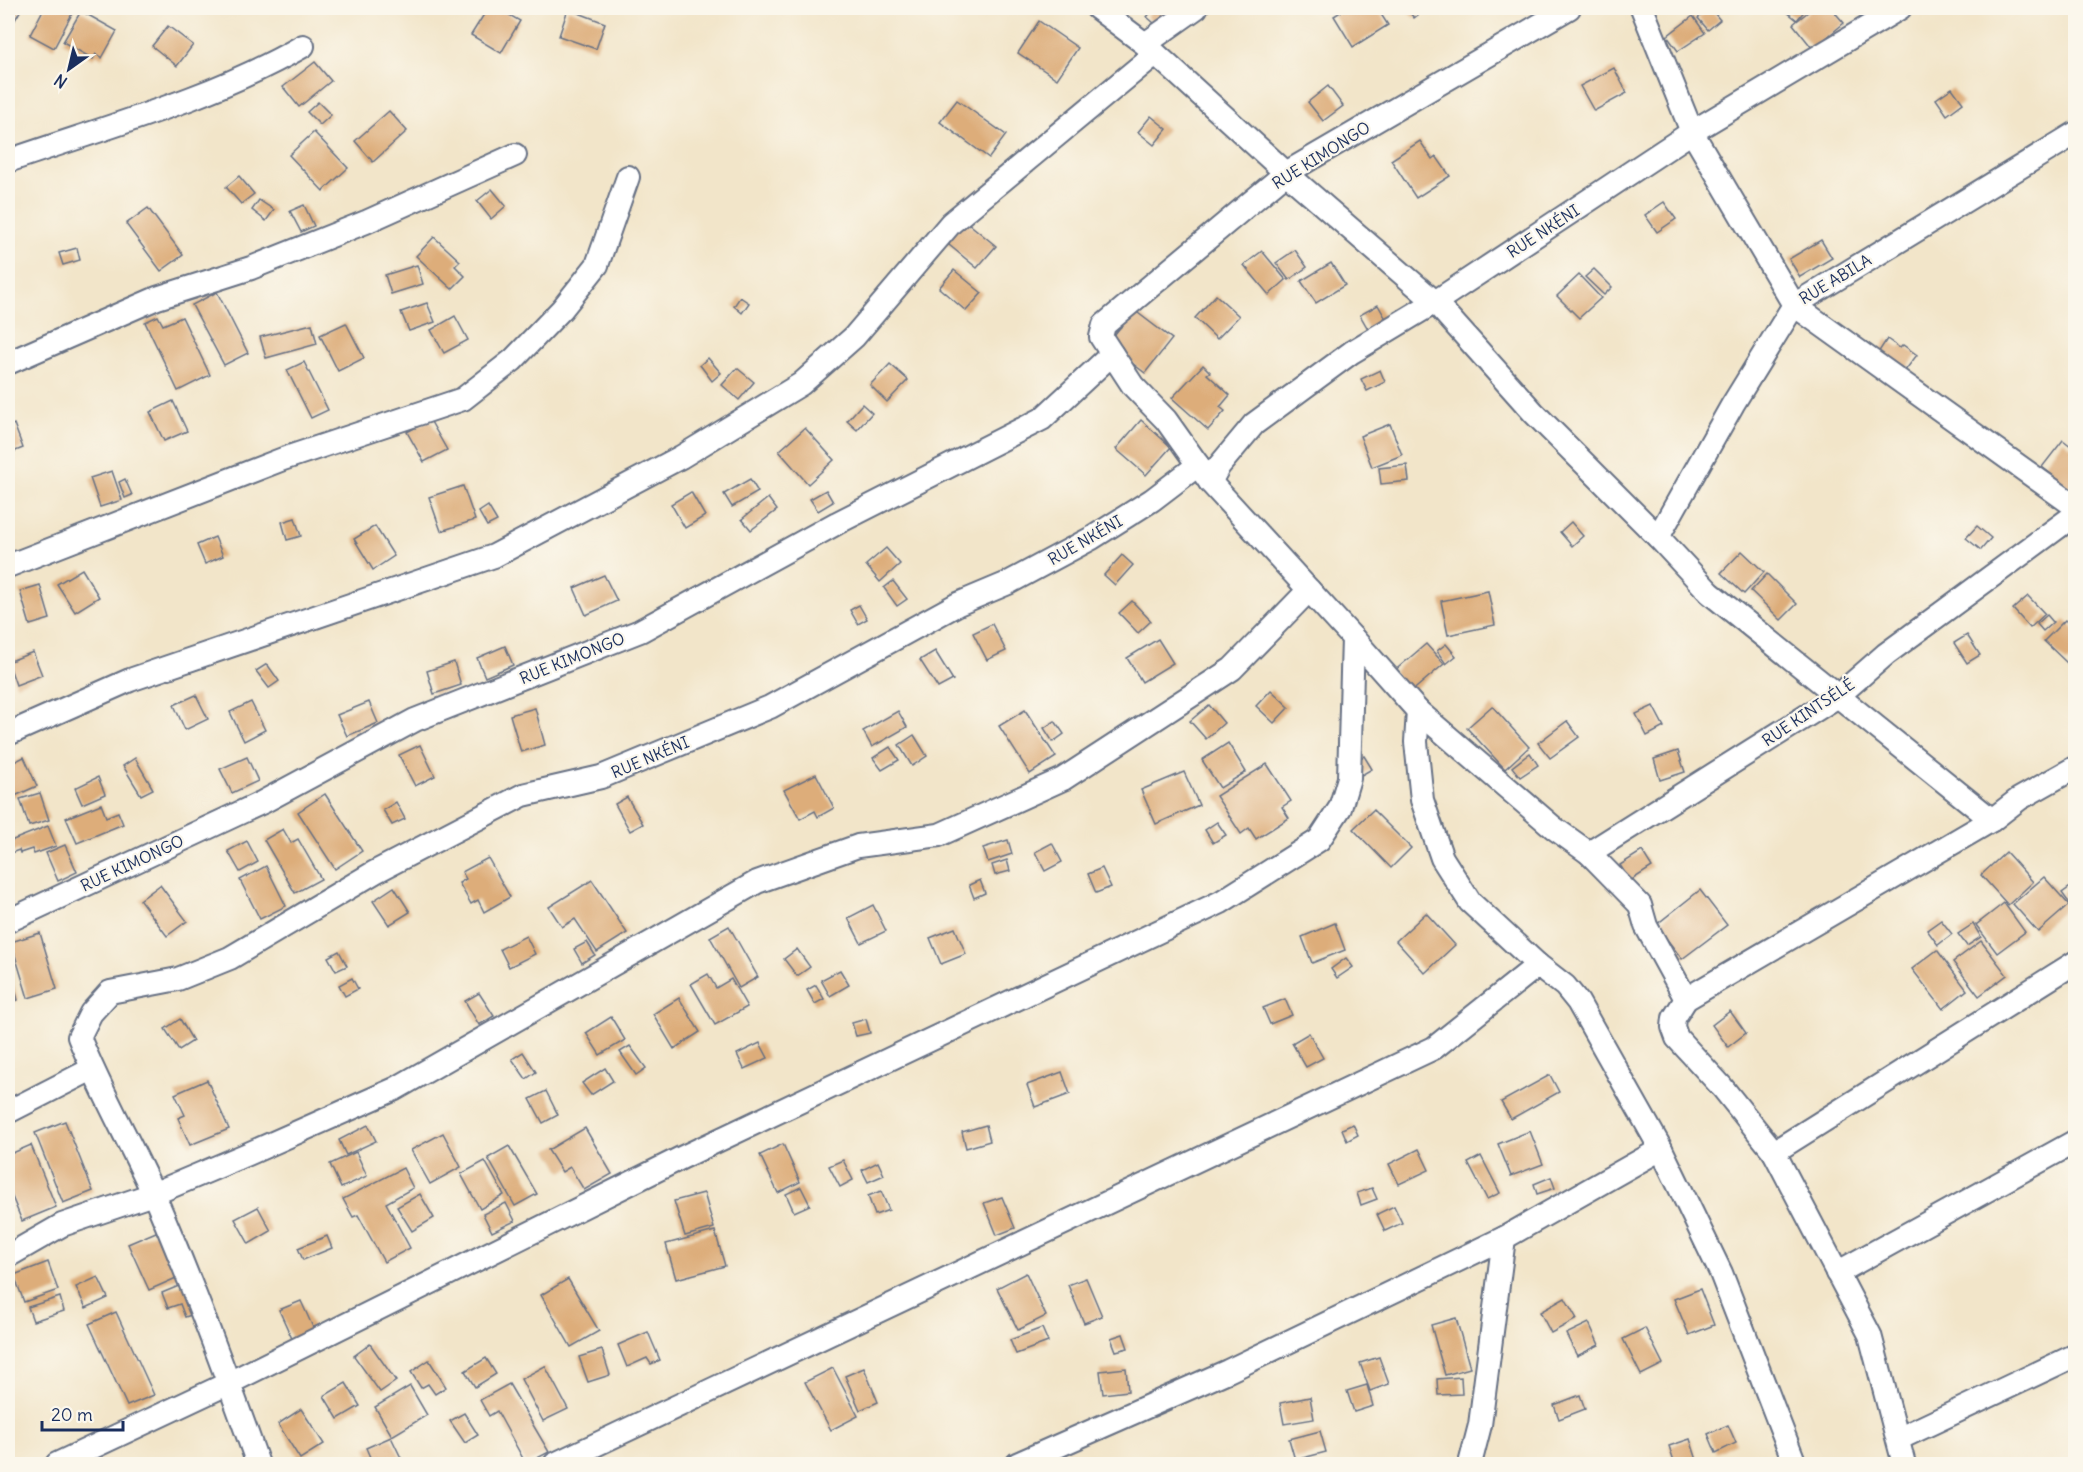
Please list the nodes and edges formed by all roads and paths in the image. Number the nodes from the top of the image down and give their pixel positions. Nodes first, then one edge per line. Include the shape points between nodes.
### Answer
1 (1097, 8) edge
2 (1196, 8) edge
3 (1569, 8) edge
4 (1642, 8) edge
5 (1900, 8) edge
6 (303, 46) dead end
7 (1150, 49) junction
8 (1692, 132) junction
9 (2076, 133) edge
10 (515, 155) dead end
11 (8, 161) edge
12 (1286, 173) junction
13 (628, 177) dead end
14 (1435, 302) junction
15 (1794, 305) junction
16 (1107, 346) junction
17 (8, 363) edge
18 (1204, 474) junction
19 (2076, 507) edge
20 (2076, 514) edge
21 (1658, 537) junction
22 (8, 566) edge
23 (1309, 590) junction
24 (1353, 638) junction
25 (1838, 696) junction
26 (1418, 711) junction
27 (8, 734) edge
28 (2076, 767) edge
29 (1992, 820) junction
30 (1589, 852) junction
31 (8, 921) edge
32 (2076, 962) edge
33 (1538, 965) junction
34 (1686, 999) junction
35 (92, 1069) junction
36 (8, 1112) edge
37 (2076, 1141) edge
38 (1661, 1149) junction
39 (1774, 1152) junction
40 (153, 1194) junction
41 (1504, 1238) junction
42 (8, 1257) edge
43 (1837, 1273) junction
44 (2076, 1355) edge
45 (229, 1383) junction
46 (1898, 1439) junction
47 (57, 1464) edge
48 (258, 1464) edge
49 (555, 1464) edge
50 (1017, 1464) edge
51 (1470, 1464) edge
52 (1794, 1464) edge
53 (1904, 1464) edge

1 - 7 street
2 - 7 street
3 - 12 street, RUE KIMONGO
4 - 8 street
5 - 8 street, RUE NKÉNI
6 - 11 street via 266,67 191,97
7 - 12 street
7 - 27 street via 951,223 854,337 801,384 681,457 494,556 130,680
8 - 14 street, RUE NKÉNI
8 - 15 street
9 - 15 street, RUE ABILA
10 - 17 street via 366,222 251,268 157,298
12 - 14 street
12 - 16 street, RUE KIMONGO via 1104,325
13 - 22 street via 597,265 513,360 463,399 283,459
14 - 18 street, RUE NKÉNI via 1352,352 1254,424 1218,466
14 - 21 street via 1534,413
15 - 19 street
15 - 21 street, RUE ABILA
16 - 18 street via 1133,386 1166,420
16 - 31 street, RUE KIMONGO via 1042,419 837,523 640,631 415,720 263,802
18 - 23 street
18 - 35 street, RUE NKÉNI via 1008,583 957,604 770,706 601,777 523,795 375,872 230,958 178,979 110,992 91,1013 80,1037
20 - 25 street, RUE KINTSÉLÉ via 1886,654
21 - 25 street via 1710,593
23 - 24 street
23 - 40 street via 1232,669 1063,779 939,835 858,846 757,882 395,1089
24 - 26 street
24 - 45 street via 1349,778 1340,808 1319,840 1221,902 681,1158
25 - 29 street
25 - 30 street, RUE KINTSÉLÉ
26 - 30 street via 1554,828
26 - 33 street via 1416,742 1422,800 1442,858 1470,902
28 - 29 street via 2019,799
29 - 34 street
30 - 34 street via 1640,905 1646,926
32 - 39 street
33 - 38 street via 1578,1002
33 - 49 street via 1434,1048
34 - 39 street via 1674,1018 1677,1038
35 - 36 street
35 - 40 street
37 - 43 street
38 - 41 street
38 - 52 street via 1721,1273
39 - 43 street
40 - 42 street via 62,1225
40 - 45 street
41 - 50 street via 1228,1371
41 - 51 street via 1480,1425
43 - 46 street via 1870,1335
44 - 46 street
45 - 47 street
45 - 48 street
46 - 53 street

